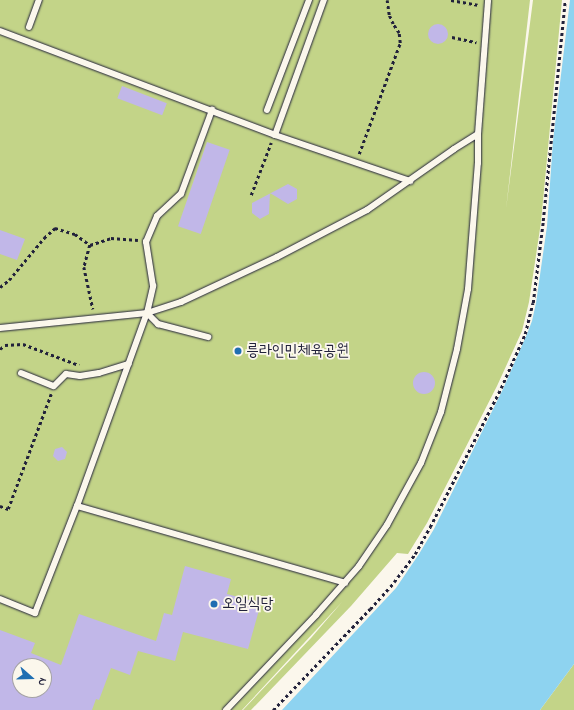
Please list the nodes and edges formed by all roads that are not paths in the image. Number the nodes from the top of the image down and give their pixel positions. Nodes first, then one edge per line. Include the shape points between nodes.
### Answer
1 (39, 0) edge
2 (309, 0) edge
3 (324, 0) edge
4 (488, 3) edge
5 (29, 27) dead end
6 (0, 31) edge
7 (212, 110) junction
8 (267, 110) dead end
9 (478, 134) junction
10 (275, 135) junction
11 (410, 181) junction
12 (147, 313) junction
13 (0, 328) edge
14 (208, 337) dead end
15 (129, 364) junction
16 (21, 373) dead end
17 (77, 506) junction
18 (345, 583) junction
19 (0, 599) edge
20 (226, 710) edge

1 - 5 lane
2 - 8 lane
3 - 10 lane
4 - 9 lane
6 - 7 lane
7 - 10 lane
7 - 12 lane via 181,194 157,216 146,242 153,286
9 - 11 lane
9 - 18 lane via 468,289 457,349 441,412 421,463 387,525
10 - 11 lane
11 - 12 lane via 367,210 277,256 180,302
12 - 13 lane
12 - 14 lane via 158,324
12 - 15 lane
15 - 16 lane via 99,373 80,376 66,374 54,386
15 - 17 lane
17 - 18 lane
17 - 19 lane via 35,613
18 - 20 lane

